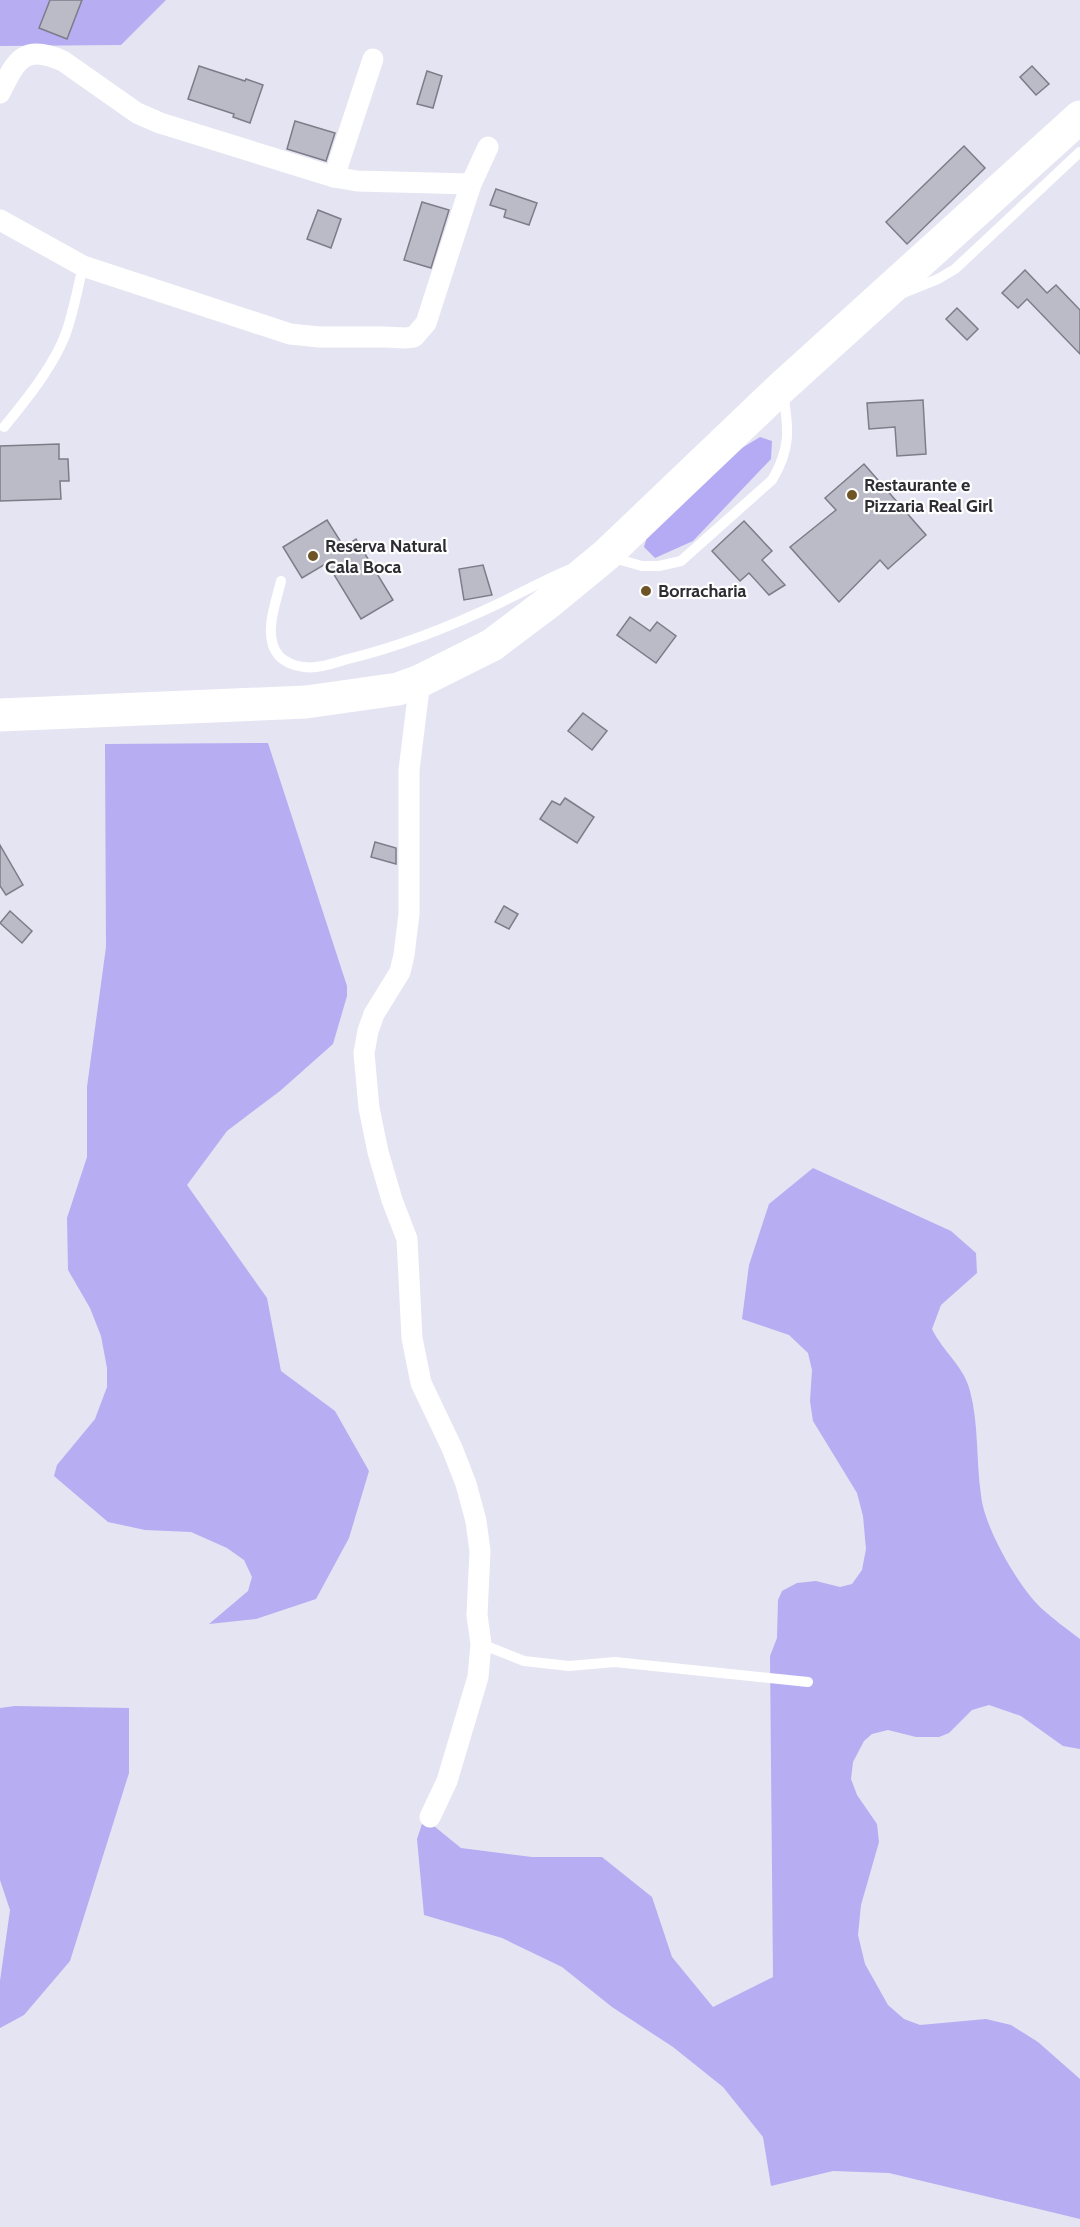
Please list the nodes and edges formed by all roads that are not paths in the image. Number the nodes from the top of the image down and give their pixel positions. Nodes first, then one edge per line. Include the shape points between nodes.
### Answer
1 (373, 58) dead end
2 (0, 93) edge
3 (1080, 117) edge
4 (488, 147) dead end
5 (1080, 152) edge
6 (333, 177) junction
7 (471, 184) junction
8 (0, 220) edge
9 (83, 266) junction
10 (875, 303) junction
11 (782, 387) junction
12 (1, 424) edge
13 (606, 555) junction
14 (281, 581) dead end
15 (420, 681) junction
16 (0, 715) edge
17 (482, 1644) junction
18 (808, 1682) dead end
19 (430, 1817) dead end

1 - 6 street
2 - 6 street via 15,64 34,54 50,55 136,113
3 - 10 highway
4 - 7 street
5 - 10 lane via 956,269
6 - 7 street
7 - 9 street via 426,322 414,336 405,339 290,334
8 - 9 street
9 - 12 lane via 58,352 21,406
10 - 11 highway
11 - 13 highway
11 - 13 lane via 788,427 786,448 772,480 681,561 642,566
13 - 14 lane via 406,641 316,667 288,663 273,644 270,631
13 - 15 highway via 492,645
15 - 16 highway via 306,702
15 - 17 street via 409,770 409,903 404,955 400,972 374,1014 364,1053 378,1152 408,1239 412,1338 421,1383 452,1448 476,1521 480,1551 477,1615
17 - 18 lane via 525,1661 569,1666 615,1662
17 - 19 street via 478,1677 447,1781

